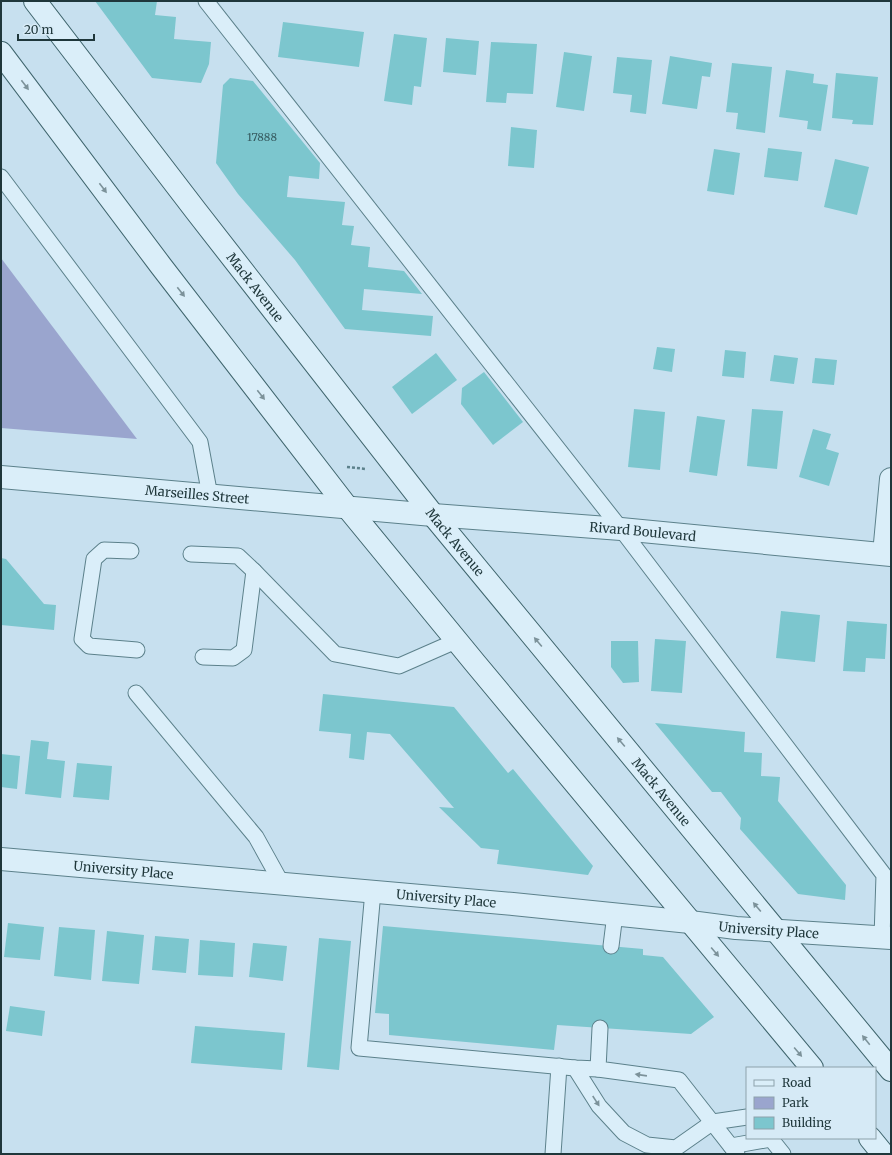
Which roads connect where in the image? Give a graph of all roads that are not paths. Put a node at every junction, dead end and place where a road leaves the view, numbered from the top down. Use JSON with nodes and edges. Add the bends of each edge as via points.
{"nodes":[{"id":1,"x":35,"y":1,"type":"edge"},
{"id":2,"x":206,"y":1,"type":"edge"},
{"id":3,"x":1,"y":54,"type":"edge"},
{"id":4,"x":1,"y":177,"type":"edge"},
{"id":5,"x":1,"y":477,"type":"edge"},
{"id":6,"x":891,"y":479,"type":"edge"},
{"id":7,"x":210,"y":496,"type":"junction"},
{"id":8,"x":347,"y":507,"type":"junction"},
{"id":9,"x":394,"y":511,"type":"joint"},
{"id":10,"x":433,"y":515,"type":"junction"},
{"id":11,"x":621,"y":529,"type":"junction"},
{"id":12,"x":131,"y":551,"type":"dead end"},
{"id":13,"x":191,"y":554,"type":"dead end"},
{"id":14,"x":888,"y":554,"type":"edge"},
{"id":15,"x":254,"y":571,"type":"junction"},
{"id":16,"x":456,"y":641,"type":"junction"},
{"id":17,"x":137,"y":650,"type":"dead end"},
{"id":18,"x":203,"y":657,"type":"dead end"},
{"id":19,"x":136,"y":693,"type":"dead end"},
{"id":20,"x":1,"y":859,"type":"edge"},
{"id":21,"x":282,"y":884,"type":"junction"},
{"id":22,"x":373,"y":891,"type":"junction"},
{"id":23,"x":615,"y":914,"type":"junction"},
{"id":24,"x":690,"y":922,"type":"junction"},
{"id":25,"x":777,"y":931,"type":"junction"},
{"id":26,"x":887,"y":938,"type":"edge"},
{"id":27,"x":611,"y":946,"type":"dead end"},
{"id":28,"x":600,"y":1028,"type":"dead end"},
{"id":29,"x":559,"y":1066,"type":"junction"},
{"id":30,"x":811,"y":1067,"type":"edge"},
{"id":31,"x":575,"y":1068,"type":"junction"},
{"id":32,"x":598,"y":1069,"type":"junction"},
{"id":33,"x":891,"y":1070,"type":"edge"},
{"id":34,"x":746,"y":1117,"type":"edge"},
{"id":35,"x":713,"y":1122,"type":"junction"},
{"id":36,"x":871,"y":1139,"type":"edge"},
{"id":37,"x":734,"y":1150,"type":"edge"},
{"id":38,"x":553,"y":1154,"type":"edge"},
{"id":39,"x":783,"y":1154,"type":"edge"},
{"id":40,"x":883,"y":1154,"type":"edge"}],
"edges":[{"from":1,"to":10,"type":"main road","name":"Mack Avenue"},
{"from":2,"to":11,"type":"lane"},
{"from":3,"to":8,"type":"main road","one_way":true},
{"from":4,"to":7,"type":"lane","via":[[200,442]]},
{"from":5,"to":7,"type":"main road","name":"Marseilles Street"},
{"from":6,"to":14,"type":"main road"},
{"from":7,"to":8,"type":"main road","name":"Marseilles Street"},
{"from":8,"to":9,"type":"main road","name":"Marseilles Street"},
{"from":8,"to":16,"type":"main road"},
{"from":9,"to":10,"type":"main road","name":"Rivard Boulevard"},
{"from":10,"to":11,"type":"main road","name":"Rivard Boulevard"},
{"from":25,"to":10,"type":"main road","name":"Mack Avenue","one_way":true},
{"from":11,"to":14,"type":"main road","name":"Rivard Boulevard"},
{"from":11,"to":26,"type":"lane","via":[[884,875]]},
{"from":12,"to":17,"type":"lane","via":[[104,550],[94,559],[82,638],[89,646]]},
{"from":13,"to":15,"type":"lane","via":[[238,556]]},
{"from":15,"to":16,"type":"lane","via":[[335,654],[399,666]]},
{"from":15,"to":18,"type":"lane","via":[[244,650],[233,658]]},
{"from":16,"to":24,"type":"main road"},
{"from":19,"to":21,"type":"lane","via":[[256,837]]},
{"from":20,"to":21,"type":"main road","name":"University Place"},
{"from":21,"to":22,"type":"main road","name":"University Place"},
{"from":22,"to":23,"type":"main road","name":"University Place"},
{"from":22,"to":29,"type":"lane","via":[[358,1048]]},
{"from":23,"to":24,"type":"main road","name":"University Place"},
{"from":23,"to":27,"type":"lane"},
{"from":24,"to":25,"type":"main road","name":"University Place"},
{"from":24,"to":30,"type":"main road","one_way":true},
{"from":25,"to":26,"type":"main road","name":"University Place"},
{"from":33,"to":25,"type":"main road","name":"Mack Avenue","one_way":true},
{"from":28,"to":32,"type":"lane"},
{"from":29,"to":31,"type":"lane"},
{"from":29,"to":38,"type":"lane"},
{"from":31,"to":32,"type":"lane"},
{"from":31,"to":35,"type":"lane","one_way":true,"via":[[599,1106],[624,1133],[646,1145],[676,1148]]},
{"from":35,"to":32,"type":"lane","one_way":true,"via":[[680,1080]]},
{"from":34,"to":35,"type":"lane"},
{"from":35,"to":37,"type":"lane"},
{"from":36,"to":40,"type":"main road"},
{"from":37,"to":39,"type":"lane","via":[[771,1139]]}]}
